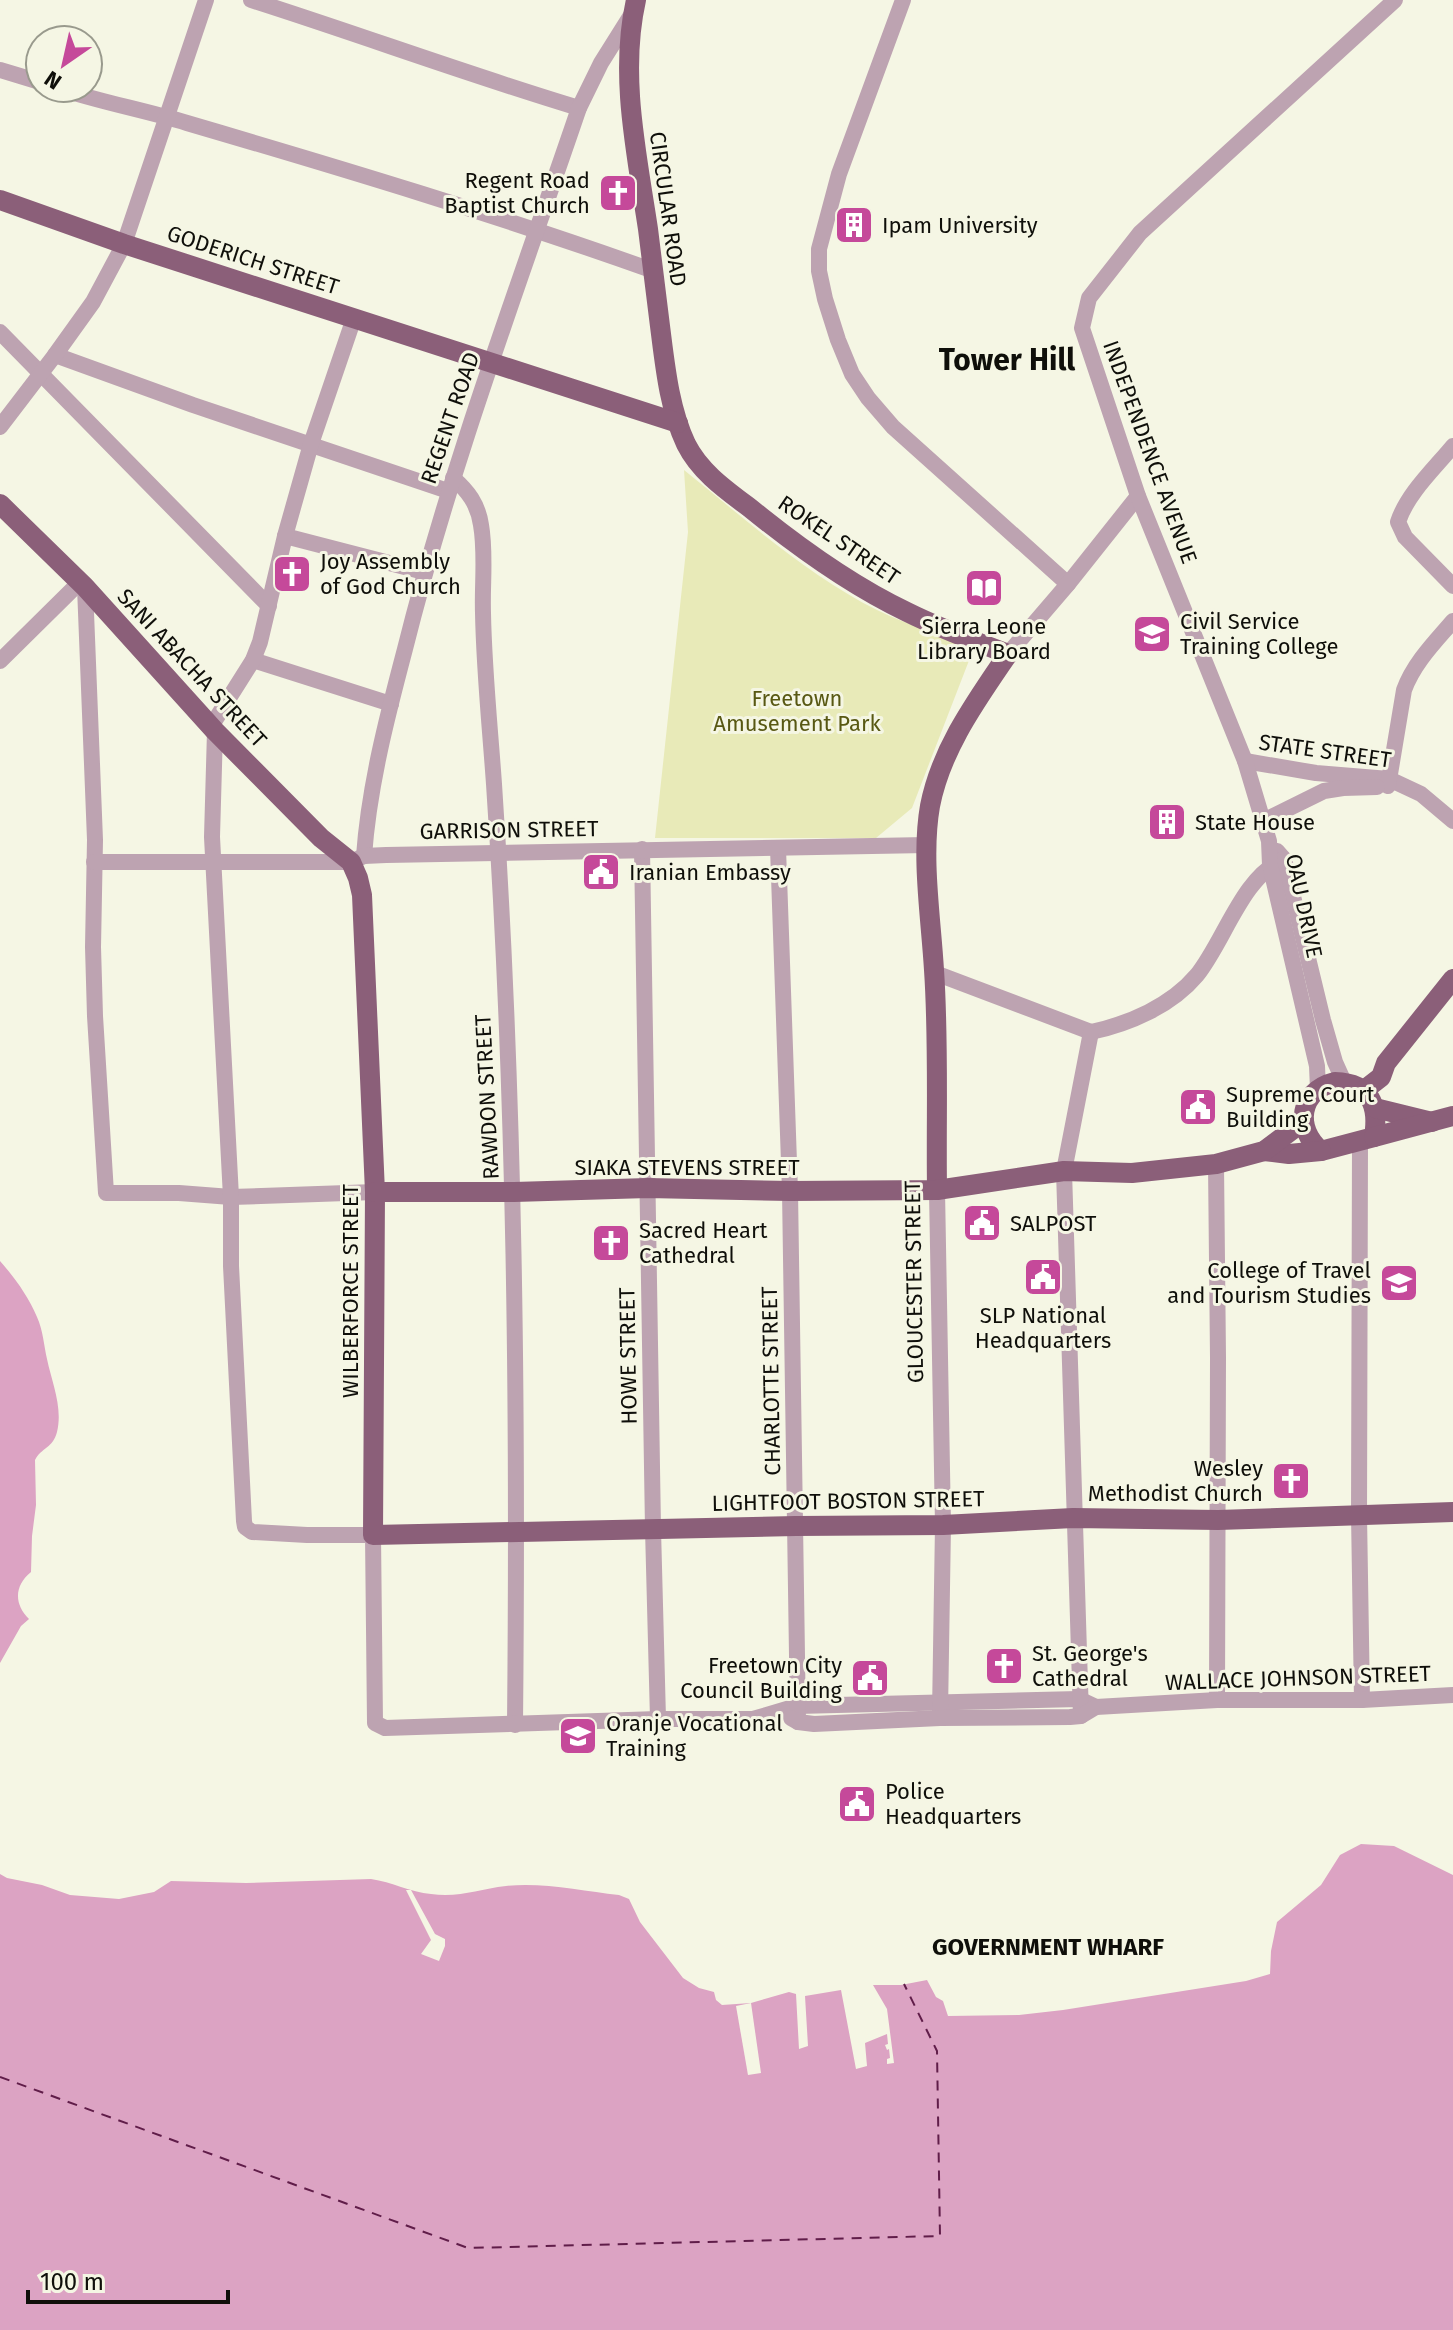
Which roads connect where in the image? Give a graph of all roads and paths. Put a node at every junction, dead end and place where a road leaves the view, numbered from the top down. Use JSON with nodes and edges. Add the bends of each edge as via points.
{"nodes":[{"id":1,"x":206,"y":0,"type":"edge"},
{"id":2,"x":251,"y":0,"type":"edge"},
{"id":3,"x":903,"y":0,"type":"edge"},
{"id":4,"x":1395,"y":0,"type":"edge"},
{"id":5,"x":635,"y":6,"type":"edge"},
{"id":6,"x":0,"y":70,"type":"edge"},
{"id":7,"x":24,"y":77,"type":"edge"},
{"id":8,"x":104,"y":100,"type":"edge"},
{"id":9,"x":579,"y":108,"type":"junction"},
{"id":10,"x":167,"y":117,"type":"junction"},
{"id":11,"x":0,"y":200,"type":"edge"},
{"id":12,"x":538,"y":230,"type":"junction"},
{"id":13,"x":124,"y":244,"type":"junction"},
{"id":14,"x":654,"y":271,"type":"junction"},
{"id":15,"x":354,"y":318,"type":"junction"},
{"id":16,"x":0,"y":332,"type":"edge"},
{"id":17,"x":55,"y":355,"type":"junction"},
{"id":18,"x":491,"y":364,"type":"junction"},
{"id":19,"x":41,"y":373,"type":"junction"},
{"id":20,"x":678,"y":423,"type":"junction"},
{"id":21,"x":0,"y":427,"type":"edge"},
{"id":22,"x":311,"y":444,"type":"junction"},
{"id":23,"x":1453,"y":446,"type":"edge"},
{"id":24,"x":450,"y":484,"type":"junction"},
{"id":25,"x":1138,"y":496,"type":"junction"},
{"id":26,"x":0,"y":504,"type":"edge"},
{"id":27,"x":285,"y":536,"type":"junction"},
{"id":28,"x":424,"y":572,"type":"junction"},
{"id":29,"x":1068,"y":584,"type":"junction"},
{"id":30,"x":82,"y":585,"type":"junction"},
{"id":31,"x":1453,"y":586,"type":"edge"},
{"id":32,"x":269,"y":606,"type":"junction"},
{"id":33,"x":1453,"y":621,"type":"edge"},
{"id":34,"x":1008,"y":654,"type":"junction"},
{"id":35,"x":253,"y":660,"type":"junction"},
{"id":36,"x":0,"y":661,"type":"edge"},
{"id":37,"x":391,"y":704,"type":"junction"},
{"id":38,"x":214,"y":728,"type":"junction"},
{"id":39,"x":1245,"y":761,"type":"junction"},
{"id":40,"x":1392,"y":783,"type":"junction"},
{"id":41,"x":1263,"y":821,"type":"junction"},
{"id":42,"x":1453,"y":821,"type":"edge"},
{"id":43,"x":1269,"y":841,"type":"joint"},
{"id":44,"x":927,"y":845,"type":"junction"},
{"id":45,"x":778,"y":848,"type":"junction"},
{"id":46,"x":642,"y":849,"type":"junction"},
{"id":47,"x":499,"y":853,"type":"junction"},
{"id":48,"x":358,"y":859,"type":"junction"},
{"id":49,"x":94,"y":862,"type":"junction"},
{"id":50,"x":1277,"y":862,"type":"junction"},
{"id":51,"x":213,"y":863,"type":"junction"},
{"id":52,"x":935,"y":973,"type":"junction"},
{"id":53,"x":1453,"y":979,"type":"edge"},
{"id":54,"x":1091,"y":1032,"type":"junction"},
{"id":55,"x":1318,"y":1089,"type":"junction"},
{"id":56,"x":1364,"y":1096,"type":"junction"},
{"id":57,"x":1453,"y":1116,"type":"edge"},
{"id":58,"x":1304,"y":1121,"type":"junction"},
{"id":59,"x":1432,"y":1122,"type":"junction"},
{"id":60,"x":1367,"y":1140,"type":"junction"},
{"id":61,"x":1264,"y":1151,"type":"junction"},
{"id":62,"x":1321,"y":1151,"type":"junction"},
{"id":63,"x":1216,"y":1164,"type":"junction"},
{"id":64,"x":1064,"y":1171,"type":"junction"},
{"id":65,"x":648,"y":1188,"type":"junction"},
{"id":66,"x":937,"y":1190,"type":"junction"},
{"id":67,"x":790,"y":1191,"type":"junction"},
{"id":68,"x":375,"y":1192,"type":"junction"},
{"id":69,"x":514,"y":1192,"type":"junction"},
{"id":70,"x":231,"y":1197,"type":"junction"},
{"id":71,"x":1453,"y":1512,"type":"edge"},
{"id":72,"x":1359,"y":1515,"type":"junction"},
{"id":73,"x":1073,"y":1518,"type":"junction"},
{"id":74,"x":1218,"y":1520,"type":"junction"},
{"id":75,"x":943,"y":1525,"type":"junction"},
{"id":76,"x":796,"y":1526,"type":"junction"},
{"id":77,"x":653,"y":1529,"type":"junction"},
{"id":78,"x":517,"y":1531,"type":"junction"},
{"id":79,"x":373,"y":1535,"type":"junction"},
{"id":80,"x":1453,"y":1695,"type":"edge"},
{"id":81,"x":1217,"y":1700,"type":"junction"},
{"id":82,"x":1362,"y":1700,"type":"junction"},
{"id":83,"x":1085,"y":1707,"type":"junction"},
{"id":84,"x":939,"y":1710,"type":"junction"},
{"id":85,"x":792,"y":1714,"type":"junction"},
{"id":86,"x":658,"y":1719,"type":"junction"},
{"id":87,"x":375,"y":1723,"type":"joint"},
{"id":88,"x":515,"y":1725,"type":"junction"}],
"edges":[{"from":1,"to":10,"type":"street"},
{"from":2,"to":9,"type":"street"},
{"from":3,"to":29,"type":"street","via":[[832,197],[819,249],[825,299],[852,374],[868,398],[893,427]]},
{"from":4,"to":25,"type":"street","name":"INDEPENDENCE AVENUE","via":[[1140,233],[1089,298],[1082,328]]},
{"from":5,"to":9,"type":"street","name":"REGENT ROAD"},
{"from":5,"to":14,"type":"main road","name":"CIRCULAR ROAD","via":[[632,123]]},
{"from":6,"to":7,"type":"street"},
{"from":8,"to":10,"type":"street"},
{"from":9,"to":12,"type":"street","name":"REGENT ROAD"},
{"from":10,"to":12,"type":"street"},
{"from":10,"to":13,"type":"street"},
{"from":11,"to":13,"type":"main road","name":"GODERICH STREET"},
{"from":12,"to":14,"type":"street"},
{"from":12,"to":18,"type":"street","name":"REGENT ROAD"},
{"from":13,"to":15,"type":"main road","name":"GODERICH STREET"},
{"from":13,"to":17,"type":"street","via":[[93,302]]},
{"from":14,"to":20,"type":"main road","name":"CIRCULAR ROAD"},
{"from":15,"to":18,"type":"main road","name":"GODERICH STREET"},
{"from":15,"to":22,"type":"street"},
{"from":16,"to":19,"type":"street"},
{"from":17,"to":19,"type":"street"},
{"from":17,"to":22,"type":"street"},
{"from":18,"to":20,"type":"main road","name":"GODERICH STREET"},
{"from":18,"to":24,"type":"street","name":"REGENT ROAD"},
{"from":19,"to":21,"type":"street"},
{"from":19,"to":32,"type":"street"},
{"from":20,"to":34,"type":"main road","name":"ROKEL STREET","via":[[702,468],[809,553],[907,613]]},
{"from":22,"to":24,"type":"street"},
{"from":22,"to":27,"type":"street"},
{"from":23,"to":31,"type":"street","via":[[1398,522],[1405,537]]},
{"from":24,"to":28,"type":"street","name":"REGENT ROAD"},
{"from":24,"to":47,"type":"street","name":"RAWDON STREET","via":[[467,490],[482,526]]},
{"from":25,"to":29,"type":"street"},
{"from":25,"to":39,"type":"street","name":"INDEPENDENCE AVENUE"},
{"from":26,"to":30,"type":"main road","name":"SANI ABACHA STREET"},
{"from":27,"to":28,"type":"street"},
{"from":27,"to":32,"type":"street"},
{"from":28,"to":37,"type":"street","name":"REGENT ROAD"},
{"from":29,"to":34,"type":"street"},
{"from":30,"to":36,"type":"street"},
{"from":30,"to":38,"type":"main road","name":"SANI ABACHA STREET"},
{"from":30,"to":49,"type":"street"},
{"from":32,"to":35,"type":"street"},
{"from":33,"to":40,"type":"street","via":[[1408,678]]},
{"from":34,"to":44,"type":"main road","name":"GLOUCESTER STREET","via":[[965,718],[943,765]]},
{"from":35,"to":37,"type":"street"},
{"from":35,"to":38,"type":"street"},
{"from":37,"to":48,"type":"street","name":"REGENT ROAD"},
{"from":38,"to":48,"type":"main road","name":"SANI ABACHA STREET","via":[[321,838]]},
{"from":38,"to":51,"type":"street"},
{"from":39,"to":40,"type":"street","name":"STATE STREET"},
{"from":39,"to":41,"type":"street","name":"INDEPENDENCE AVENUE"},
{"from":40,"to":41,"type":"street","name":"STATE STREET","via":[[1324,791]]},
{"from":40,"to":42,"type":"street","name":"STATE STREET","via":[[1421,794]]},
{"from":41,"to":43,"type":"street","name":"INDEPENDENCE AVENUE"},
{"from":43,"to":50,"type":"street","name":"OAU DRIVE"},
{"from":44,"to":45,"type":"street","name":"GARRISON STREET"},
{"from":44,"to":52,"type":"main road","name":"GLOUCESTER STREET"},
{"from":45,"to":46,"type":"street","name":"GARRISON STREET"},
{"from":45,"to":67,"type":"street","name":"CHARLOTTE STREET"},
{"from":46,"to":47,"type":"street","name":"GARRISON STREET"},
{"from":46,"to":65,"type":"street","name":"HOWE STREET"},
{"from":47,"to":48,"type":"street","name":"GARRISON STREET"},
{"from":47,"to":69,"type":"street","name":"RAWDON STREET"},
{"from":48,"to":51,"type":"street","name":"GARRISON STREET"},
{"from":48,"to":68,"type":"main road","name":"WILBERFORCE STREET"},
{"from":49,"to":51,"type":"street","name":"GARRISON STREET"},
{"from":49,"to":70,"type":"street","name":"SIAKA STEVENS STREET","via":[[95,1016],[106,1193]]},
{"from":50,"to":54,"type":"street","via":[[1249,892],[1196,976],[1179,992],[1134,1019]]},
{"from":50,"to":55,"type":"street","name":"OAU DRIVE"},
{"from":50,"to":56,"type":"street","name":"OAU DRIVE","via":[[1335,1062]]},
{"from":51,"to":70,"type":"street"},
{"from":52,"to":54,"type":"street"},
{"from":52,"to":66,"type":"main road","name":"GLOUCESTER STREET"},
{"from":53,"to":56,"type":"main road","via":[[1386,1063],[1388,1085]]},
{"from":54,"to":64,"type":"street"},
{"from":55,"to":56,"type":"main road","via":[[1335,1082]]},
{"from":55,"to":58,"type":"main road"},
{"from":56,"to":59,"type":"main road"},
{"from":56,"to":60,"type":"main road","via":[[1376,1119]]},
{"from":57,"to":59,"type":"main road"},
{"from":58,"to":61,"type":"main road","name":"SIAKA STEVENS STREET"},
{"from":58,"to":62,"type":"main road","via":[[1310,1141]]},
{"from":59,"to":60,"type":"main road"},
{"from":60,"to":62,"type":"main road"},
{"from":60,"to":72,"type":"street"},
{"from":61,"to":62,"type":"main road","name":"SIAKA STEVENS STREET"},
{"from":61,"to":63,"type":"main road","name":"SIAKA STEVENS STREET"},
{"from":63,"to":64,"type":"main road","name":"SIAKA STEVENS STREET","via":[[1132,1173]]},
{"from":63,"to":74,"type":"street"},
{"from":64,"to":66,"type":"main road","name":"SIAKA STEVENS STREET"},
{"from":64,"to":73,"type":"street"},
{"from":65,"to":67,"type":"main road","name":"SIAKA STEVENS STREET"},
{"from":65,"to":69,"type":"main road","name":"SIAKA STEVENS STREET"},
{"from":65,"to":77,"type":"street","name":"HOWE STREET"},
{"from":66,"to":67,"type":"main road","name":"SIAKA STEVENS STREET"},
{"from":66,"to":75,"type":"street","name":"GLOUCESTER STREET"},
{"from":67,"to":76,"type":"street","name":"CHARLOTTE STREET"},
{"from":68,"to":69,"type":"main road","name":"SIAKA STEVENS STREET"},
{"from":68,"to":70,"type":"street","name":"SIAKA STEVENS STREET"},
{"from":68,"to":79,"type":"main road","name":"WILBERFORCE STREET"},
{"from":69,"to":78,"type":"street","name":"RAWDON STREET"},
{"from":70,"to":79,"type":"street","name":"LIGHTFOOT BOSTON STREET","via":[[245,1527],[252,1532]]},
{"from":71,"to":72,"type":"main road","name":"LIGHTFOOT BOSTON STREET"},
{"from":72,"to":74,"type":"main road","name":"LIGHTFOOT BOSTON STREET"},
{"from":72,"to":82,"type":"street"},
{"from":73,"to":74,"type":"main road","name":"LIGHTFOOT BOSTON STREET"},
{"from":73,"to":75,"type":"main road","name":"LIGHTFOOT BOSTON STREET"},
{"from":73,"to":83,"type":"street"},
{"from":74,"to":81,"type":"street"},
{"from":75,"to":76,"type":"main road","name":"LIGHTFOOT BOSTON STREET"},
{"from":75,"to":84,"type":"street","name":"GLOUCESTER STREET"},
{"from":76,"to":77,"type":"main road","name":"LIGHTFOOT BOSTON STREET"},
{"from":76,"to":85,"type":"street","name":"CHARLOTTE STREET"},
{"from":77,"to":78,"type":"main road","name":"LIGHTFOOT BOSTON STREET"},
{"from":77,"to":86,"type":"street","name":"HOWE STREET"},
{"from":78,"to":79,"type":"main road","name":"LIGHTFOOT BOSTON STREET"},
{"from":78,"to":88,"type":"street","name":"RAWDON STREET"},
{"from":79,"to":87,"type":"street","name":"WILBERFORCE STREET"},
{"from":80,"to":82,"type":"street","name":"WALLACE JOHNSON STREET"},
{"from":81,"to":82,"type":"street","name":"WALLACE JOHNSON STREET"},
{"from":81,"to":83,"type":"street","name":"WALLACE JOHNSON STREET"},
{"from":83,"to":84,"type":"street","name":"WALLACE JOHNSON STREET"},
{"from":84,"to":85,"type":"street","name":"WALLACE JOHNSON STREET","via":[[853,1723]]},
{"from":85,"to":86,"type":"street","name":"WALLACE JOHNSON STREET"},
{"from":86,"to":88,"type":"street","name":"WALLACE JOHNSON STREET"},
{"from":87,"to":88,"type":"street","name":"WALLACE JOHNSON STREET","via":[[385,1728]]}]}
